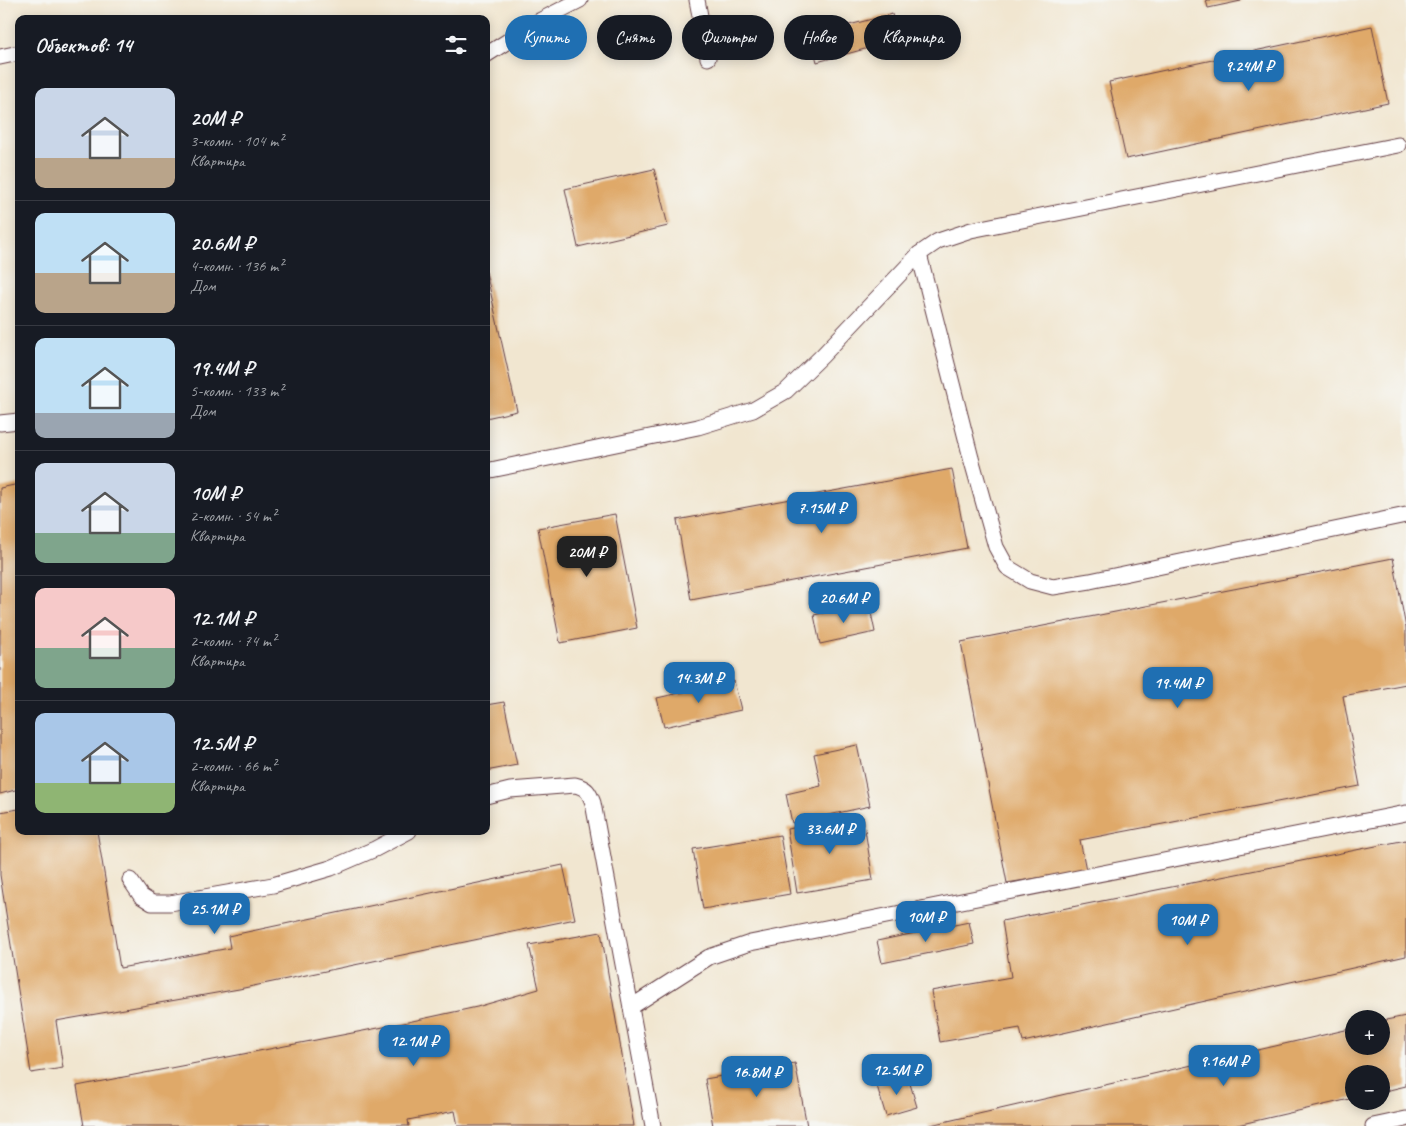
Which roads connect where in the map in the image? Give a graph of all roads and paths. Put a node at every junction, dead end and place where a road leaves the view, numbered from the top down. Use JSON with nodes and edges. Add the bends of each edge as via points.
{"nodes":[{"id":1,"x":580,"y":0,"type":"edge"},
{"id":2,"x":697,"y":0,"type":"edge"},
{"id":3,"x":700,"y":15,"type":"edge"},
{"id":4,"x":490,"y":52,"type":"edge"},
{"id":5,"x":15,"y":54,"type":"edge"},
{"id":6,"x":0,"y":57,"type":"edge"},
{"id":7,"x":1398,"y":145,"type":"dead end"},
{"id":8,"x":919,"y":254,"type":"junction"},
{"id":9,"x":15,"y":421,"type":"edge"},
{"id":10,"x":0,"y":423,"type":"edge"},
{"id":11,"x":490,"y":470,"type":"edge"},
{"id":12,"x":1406,"y":515,"type":"edge"},
{"id":13,"x":490,"y":795,"type":"edge"},
{"id":14,"x":1406,"y":813,"type":"edge"},
{"id":15,"x":401,"y":835,"type":"edge"},
{"id":16,"x":130,"y":880,"type":"dead end"},
{"id":17,"x":631,"y":1007,"type":"junction"},
{"id":18,"x":1406,"y":1119,"type":"edge"},
{"id":19,"x":653,"y":1126,"type":"edge"},
{"id":20,"x":1373,"y":1126,"type":"edge"}],
"edges":[{"from":1,"to":4,"type":"lane"},
{"from":2,"to":3,"type":"lane"},
{"from":5,"to":6,"type":"lane"},
{"from":7,"to":8,"type":"lane","via":[[971,230],[938,241]]},
{"from":8,"to":11,"type":"lane","via":[[786,391],[753,410],[698,427]]},
{"from":8,"to":12,"type":"lane","via":[[996,547],[1006,567],[1030,581],[1053,587],[1090,581]]},
{"from":9,"to":10,"type":"lane"},
{"from":13,"to":17,"type":"lane","via":[[510,790],[575,785],[589,792]]},
{"from":14,"to":17,"type":"lane","via":[[750,943],[709,957]]},
{"from":15,"to":16,"type":"lane","via":[[331,868],[273,885],[179,902],[152,902],[141,896]]},
{"from":17,"to":19,"type":"lane"},
{"from":18,"to":20,"type":"lane"}]}
